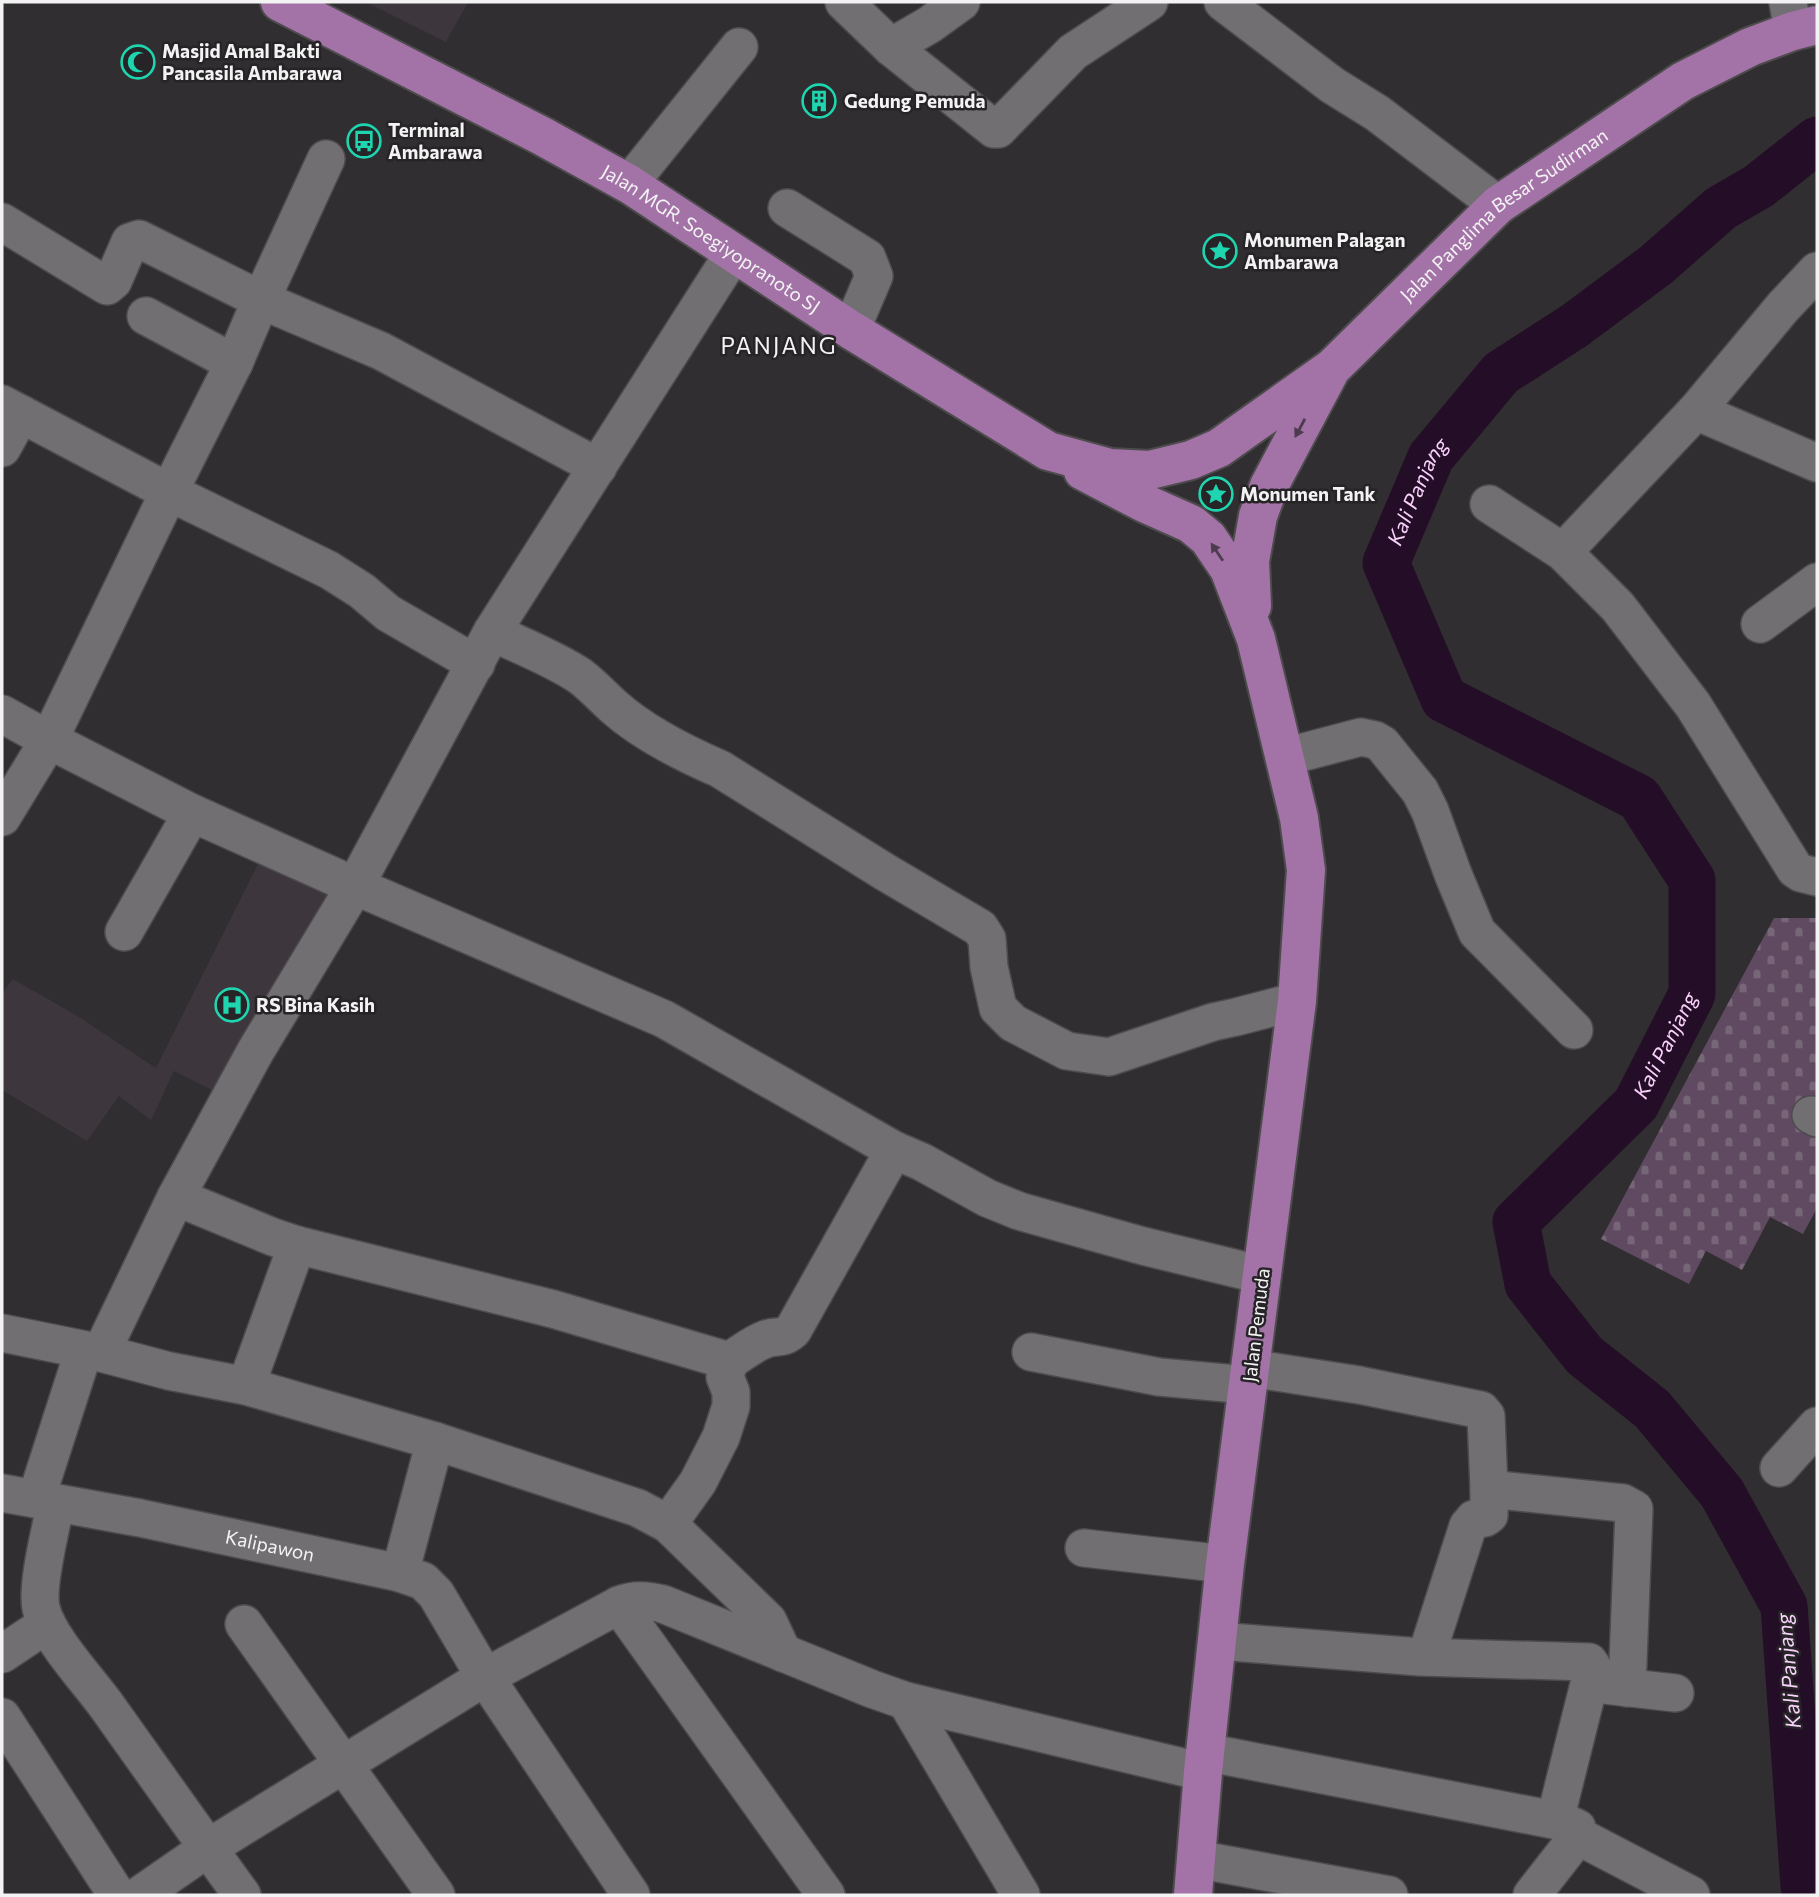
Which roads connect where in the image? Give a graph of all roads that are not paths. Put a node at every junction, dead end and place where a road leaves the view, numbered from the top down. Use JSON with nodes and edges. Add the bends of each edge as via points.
{"nodes":[{"id":1,"x":280,"y":2,"type":"edge"},
{"id":2,"x":844,"y":2,"type":"edge"},
{"id":3,"x":961,"y":2,"type":"edge"},
{"id":4,"x":1149,"y":2,"type":"edge"},
{"id":5,"x":1223,"y":2,"type":"edge"},
{"id":6,"x":1800,"y":19,"type":"edge"},
{"id":7,"x":739,"y":47,"type":"dead end"},
{"id":8,"x":891,"y":47,"type":"junction"},
{"id":9,"x":326,"y":159,"type":"dead end"},
{"id":10,"x":629,"y":184,"type":"junction"},
{"id":11,"x":1498,"y":205,"type":"junction"},
{"id":12,"x":787,"y":208,"type":"dead end"},
{"id":13,"x":2,"y":222,"type":"edge"},
{"id":14,"x":733,"y":254,"type":"junction"},
{"id":15,"x":1817,"y":271,"type":"edge"},
{"id":16,"x":261,"y":300,"type":"junction"},
{"id":17,"x":146,"y":316,"type":"dead end"},
{"id":18,"x":851,"y":330,"type":"junction"},
{"id":19,"x":234,"y":363,"type":"junction"},
{"id":20,"x":1332,"y":368,"type":"junction"},
{"id":21,"x":12,"y":409,"type":"edge"},
{"id":22,"x":1696,"y":411,"type":"junction"},
{"id":23,"x":1219,"y":447,"type":"joint"},
{"id":24,"x":2,"y":448,"type":"edge"},
{"id":25,"x":1048,"y":451,"type":"junction"},
{"id":26,"x":1817,"y":463,"type":"edge"},
{"id":27,"x":598,"y":467,"type":"junction"},
{"id":28,"x":169,"y":492,"type":"junction"},
{"id":29,"x":1489,"y":503,"type":"dead end"},
{"id":30,"x":1563,"y":552,"type":"junction"},
{"id":31,"x":1811,"y":597,"type":"edge"},
{"id":32,"x":1760,"y":625,"type":"dead end"},
{"id":33,"x":1254,"y":632,"type":"junction"},
{"id":34,"x":484,"y":648,"type":"junction"},
{"id":35,"x":2,"y":714,"type":"edge"},
{"id":36,"x":49,"y":740,"type":"junction"},
{"id":37,"x":1285,"y":757,"type":"junction"},
{"id":38,"x":192,"y":813,"type":"junction"},
{"id":39,"x":2,"y":817,"type":"edge"},
{"id":40,"x":1817,"y":877,"type":"edge"},
{"id":41,"x":355,"y":886,"type":"junction"},
{"id":42,"x":124,"y":932,"type":"dead end"},
{"id":43,"x":1297,"y":1001,"type":"junction"},
{"id":44,"x":1574,"y":1030,"type":"dead end"},
{"id":45,"x":894,"y":1150,"type":"junction"},
{"id":46,"x":176,"y":1197,"type":"junction"},
{"id":47,"x":297,"y":1245,"type":"junction"},
{"id":48,"x":1262,"y":1275,"type":"junction"},
{"id":49,"x":2,"y":1333,"type":"edge"},
{"id":50,"x":92,"y":1352,"type":"junction"},
{"id":51,"x":1031,"y":1352,"type":"dead end"},
{"id":52,"x":729,"y":1361,"type":"junction"},
{"id":53,"x":1249,"y":1377,"type":"junction"},
{"id":54,"x":247,"y":1386,"type":"junction"},
{"id":55,"x":1817,"y":1426,"type":"edge"},
{"id":56,"x":435,"y":1441,"type":"junction"},
{"id":57,"x":1779,"y":1468,"type":"dead end"},
{"id":58,"x":1489,"y":1489,"type":"junction"},
{"id":59,"x":31,"y":1498,"type":"edge"},
{"id":60,"x":668,"y":1524,"type":"junction"},
{"id":61,"x":1084,"y":1548,"type":"dead end"},
{"id":62,"x":1225,"y":1564,"type":"junction"},
{"id":63,"x":400,"y":1573,"type":"junction"},
{"id":64,"x":619,"y":1605,"type":"junction"},
{"id":65,"x":47,"y":1624,"type":"junction"},
{"id":66,"x":244,"y":1625,"type":"dead end"},
{"id":67,"x":1218,"y":1641,"type":"junction"},
{"id":68,"x":783,"y":1653,"type":"junction"},
{"id":69,"x":2,"y":1654,"type":"edge"},
{"id":70,"x":1426,"y":1657,"type":"junction"},
{"id":71,"x":485,"y":1677,"type":"junction"},
{"id":72,"x":1589,"y":1683,"type":"junction"},
{"id":73,"x":1627,"y":1688,"type":"junction"},
{"id":74,"x":1675,"y":1693,"type":"dead end"},
{"id":75,"x":906,"y":1701,"type":"junction"},
{"id":76,"x":2,"y":1717,"type":"edge"},
{"id":77,"x":1204,"y":1762,"type":"junction"},
{"id":78,"x":344,"y":1764,"type":"junction"},
{"id":79,"x":1567,"y":1828,"type":"junction"},
{"id":80,"x":208,"y":1848,"type":"junction"},
{"id":81,"x":1194,"y":1877,"type":"edge"},
{"id":82,"x":117,"y":1895,"type":"edge"},
{"id":83,"x":141,"y":1895,"type":"edge"},
{"id":84,"x":242,"y":1895,"type":"edge"},
{"id":85,"x":436,"y":1895,"type":"edge"},
{"id":86,"x":631,"y":1895,"type":"edge"},
{"id":87,"x":827,"y":1895,"type":"edge"},
{"id":88,"x":1021,"y":1895,"type":"edge"},
{"id":89,"x":1389,"y":1895,"type":"edge"},
{"id":90,"x":1532,"y":1895,"type":"edge"},
{"id":91,"x":1691,"y":1895,"type":"edge"}],
"edges":[{"from":1,"to":10,"type":"main road","name":"Jalan MGR. Soegiyopranoto SJ"},
{"from":2,"to":8,"type":"street"},
{"from":3,"to":8,"type":"street"},
{"from":4,"to":8,"type":"street","via":[[1073,52],[998,129]]},
{"from":5,"to":11,"type":"street"},
{"from":6,"to":11,"type":"main road","name":"Jalan Panglima Besar Sudirman","via":[[1683,81]]},
{"from":7,"to":10,"type":"street"},
{"from":9,"to":16,"type":"street"},
{"from":10,"to":14,"type":"main road","name":"Jalan MGR. Soegiyopranoto SJ"},
{"from":11,"to":20,"type":"main road","name":"Jalan Panglima Besar Sudirman"},
{"from":12,"to":18,"type":"street","via":[[867,258],[874,276]]},
{"from":13,"to":16,"type":"street","via":[[107,286],[130,242],[139,239]]},
{"from":14,"to":18,"type":"main road","name":"Jalan MGR. Soegiyopranoto SJ"},
{"from":14,"to":27,"type":"street"},
{"from":15,"to":22,"type":"street"},
{"from":16,"to":19,"type":"street"},
{"from":16,"to":27,"type":"street","via":[[381,352]]},
{"from":17,"to":19,"type":"street"},
{"from":18,"to":25,"type":"main road","name":"Jalan MGR. Soegiyopranoto SJ"},
{"from":19,"to":28,"type":"street"},
{"from":20,"to":23,"type":"main road","name":"Jalan Panglima Besar Sudirman"},
{"from":20,"to":33,"type":"main road","one_way":true,"via":[[1269,486],[1258,516],[1250,561]]},
{"from":21,"to":24,"type":"street"},
{"from":21,"to":28,"type":"street"},
{"from":22,"to":26,"type":"street"},
{"from":22,"to":30,"type":"street"},
{"from":23,"to":25,"type":"main road","name":"Jalan MGR. Soegiyopranoto SJ","via":[[1150,470],[1110,468]]},
{"from":33,"to":25,"type":"main road","one_way":true,"via":[[1229,569],[1208,538],[1191,524]]},
{"from":27,"to":34,"type":"street"},
{"from":28,"to":34,"type":"street","via":[[329,570],[388,613]]},
{"from":28,"to":36,"type":"street"},
{"from":29,"to":30,"type":"street"},
{"from":30,"to":40,"type":"street","via":[[1618,607],[1693,705],[1795,869]]},
{"from":31,"to":32,"type":"street"},
{"from":33,"to":37,"type":"main road","name":"Jalan Pemuda"},
{"from":34,"to":41,"type":"street"},
{"from":34,"to":43,"type":"street","via":[[544,656],[579,676],[646,731],[720,769],[980,928],[987,939],[998,1008],[1013,1023],[1067,1051],[1109,1057],[1213,1022]]},
{"from":35,"to":36,"type":"street"},
{"from":36,"to":38,"type":"street"},
{"from":36,"to":39,"type":"street"},
{"from":37,"to":43,"type":"main road","name":"Jalan Pemuda","via":[[1306,870]]},
{"from":37,"to":44,"type":"street","via":[[1361,737],[1382,744],[1420,791],[1477,932]]},
{"from":38,"to":41,"type":"street"},
{"from":38,"to":42,"type":"street"},
{"from":41,"to":45,"type":"street","via":[[664,1020]]},
{"from":41,"to":46,"type":"street","via":[[255,1052]]},
{"from":43,"to":48,"type":"main road","name":"Jalan Pemuda"},
{"from":45,"to":48,"type":"street","via":[[1019,1210]]},
{"from":45,"to":52,"type":"street","via":[[793,1330],[757,1343]]},
{"from":46,"to":47,"type":"street"},
{"from":46,"to":50,"type":"street"},
{"from":47,"to":52,"type":"street","via":[[553,1309]]},
{"from":47,"to":54,"type":"street"},
{"from":48,"to":53,"type":"main road","name":"Jalan Pemuda"},
{"from":49,"to":50,"type":"street"},
{"from":50,"to":54,"type":"street"},
{"from":50,"to":59,"type":"street"},
{"from":51,"to":53,"type":"street","via":[[1159,1377]]},
{"from":52,"to":60,"type":"street","via":[[725,1377],[731,1406],[721,1437],[698,1482]]},
{"from":53,"to":58,"type":"street","via":[[1359,1385],[1481,1410],[1486,1416]]},
{"from":53,"to":62,"type":"main road","name":"Jalan Pemuda"},
{"from":54,"to":56,"type":"street"},
{"from":55,"to":57,"type":"street"},
{"from":56,"to":60,"type":"street","via":[[638,1508]]},
{"from":56,"to":63,"type":"street"},
{"from":58,"to":70,"type":"street","via":[[1489,1515],[1474,1519],[1468,1527]]},
{"from":58,"to":73,"type":"street","via":[[1623,1503],[1634,1509]]},
{"from":59,"to":63,"type":"street","name":"Kalipawon"},
{"from":59,"to":65,"type":"street","via":[[40,1606]]},
{"from":60,"to":68,"type":"street","via":[[768,1621]]},
{"from":61,"to":62,"type":"street"},
{"from":62,"to":67,"type":"main road","name":"Jalan Pemuda"},
{"from":63,"to":71,"type":"street","name":"Kalipawon","via":[[423,1581],[436,1594]]},
{"from":64,"to":68,"type":"street","via":[[646,1600],[663,1604]]},
{"from":64,"to":71,"type":"street"},
{"from":64,"to":87,"type":"street"},
{"from":65,"to":69,"type":"street"},
{"from":65,"to":80,"type":"street"},
{"from":66,"to":78,"type":"street"},
{"from":67,"to":70,"type":"street"},
{"from":67,"to":77,"type":"main road","name":"Jalan Pemuda"},
{"from":68,"to":75,"type":"street"},
{"from":70,"to":72,"type":"street","via":[[1589,1662],[1593,1668]]},
{"from":71,"to":78,"type":"street"},
{"from":71,"to":86,"type":"street","name":"Kalipawon"},
{"from":72,"to":73,"type":"street"},
{"from":72,"to":79,"type":"street"},
{"from":73,"to":74,"type":"street"},
{"from":75,"to":77,"type":"street"},
{"from":75,"to":88,"type":"street"},
{"from":76,"to":82,"type":"street"},
{"from":77,"to":79,"type":"street"},
{"from":77,"to":81,"type":"main road","name":"Jalan Pemuda"},
{"from":78,"to":80,"type":"street"},
{"from":78,"to":85,"type":"street"},
{"from":79,"to":90,"type":"street"},
{"from":79,"to":91,"type":"street"},
{"from":80,"to":83,"type":"street"},
{"from":80,"to":84,"type":"street"},
{"from":81,"to":89,"type":"street"}]}
